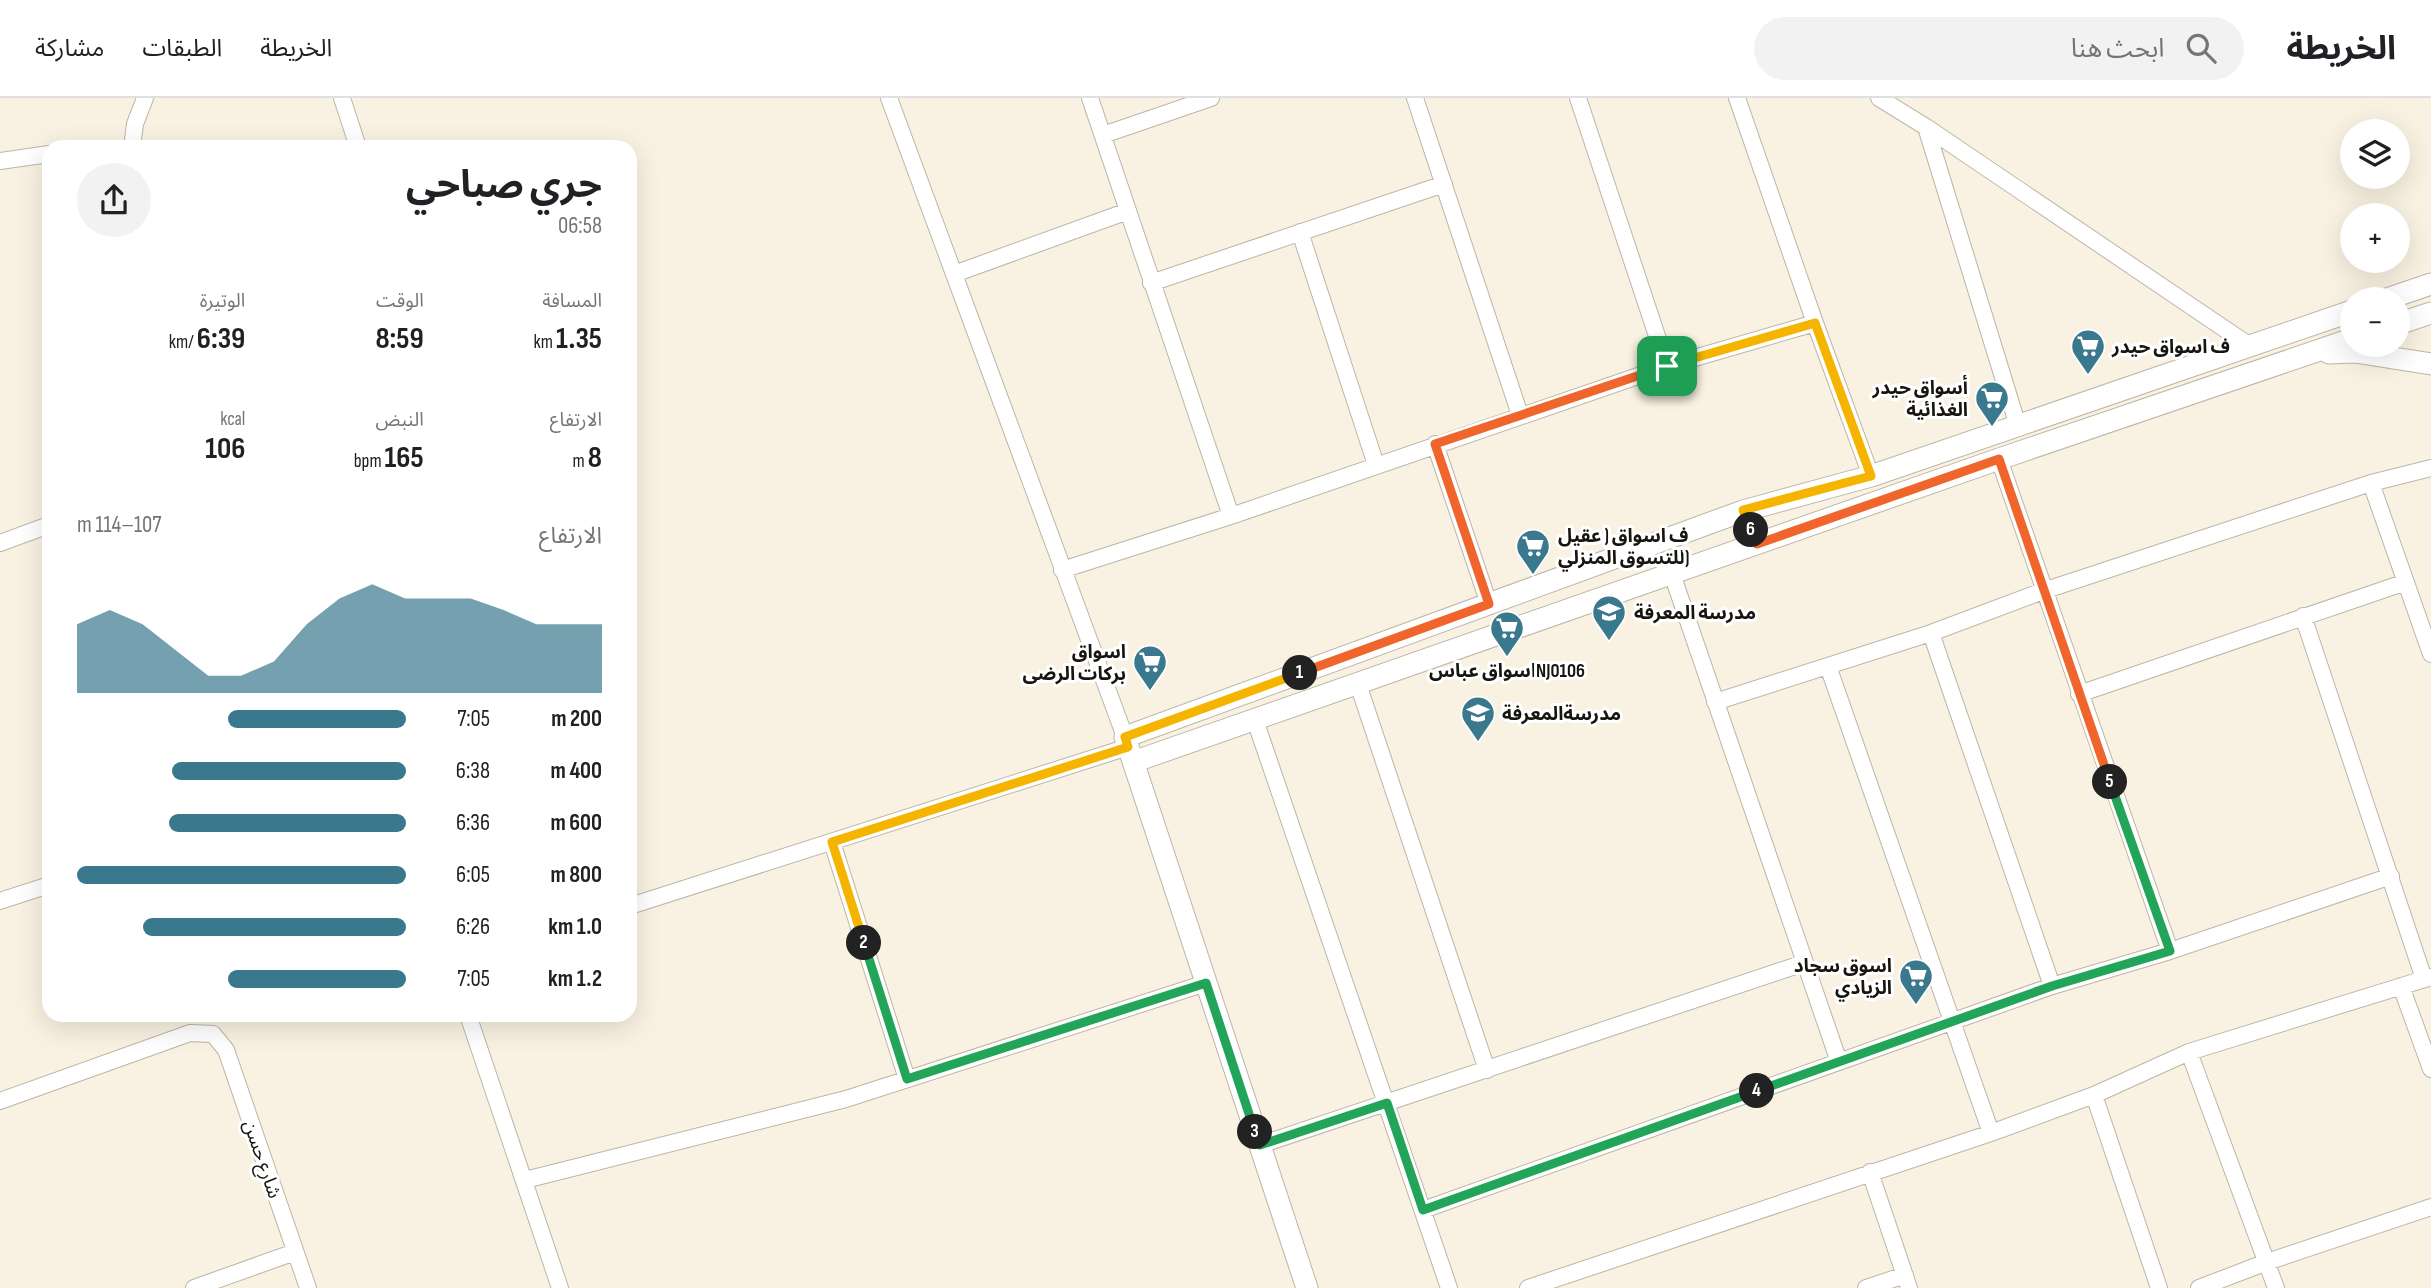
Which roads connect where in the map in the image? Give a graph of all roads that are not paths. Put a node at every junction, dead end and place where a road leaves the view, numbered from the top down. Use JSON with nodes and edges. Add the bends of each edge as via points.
{"nodes":[{"id":1,"x":145,"y":98,"type":"edge"},
{"id":2,"x":342,"y":98,"type":"edge"},
{"id":3,"x":889,"y":98,"type":"edge"},
{"id":4,"x":1090,"y":98,"type":"edge"},
{"id":5,"x":1211,"y":98,"type":"edge"},
{"id":6,"x":1415,"y":98,"type":"edge"},
{"id":7,"x":1578,"y":98,"type":"edge"},
{"id":8,"x":1737,"y":98,"type":"edge"},
{"id":9,"x":1879,"y":98,"type":"edge"},
{"id":10,"x":1926,"y":127,"type":"junction"},
{"id":11,"x":1102,"y":135,"type":"junction"},
{"id":12,"x":133,"y":140,"type":"edge"},
{"id":13,"x":356,"y":140,"type":"edge"},
{"id":14,"x":42,"y":155,"type":"edge"},
{"id":15,"x":0,"y":161,"type":"edge"},
{"id":16,"x":1444,"y":184,"type":"junction"},
{"id":17,"x":1128,"y":211,"type":"junction"},
{"id":18,"x":1300,"y":232,"type":"junction"},
{"id":19,"x":954,"y":274,"type":"junction"},
{"id":20,"x":1151,"y":283,"type":"junction"},
{"id":21,"x":2431,"y":284,"type":"edge"},
{"id":22,"x":2410,"y":291,"type":"edge"},
{"id":23,"x":2431,"y":313,"type":"edge"},
{"id":24,"x":2340,"y":315,"type":"edge"},
{"id":25,"x":2410,"y":320,"type":"edge"},
{"id":26,"x":1815,"y":323,"type":"junction"},
{"id":27,"x":2340,"y":343,"type":"edge"},
{"id":28,"x":2250,"y":346,"type":"junction"},
{"id":29,"x":2310,"y":353,"type":"junction"},
{"id":30,"x":2431,"y":364,"type":"edge"},
{"id":31,"x":1667,"y":366,"type":"junction"},
{"id":32,"x":1520,"y":415,"type":"junction"},
{"id":33,"x":2018,"y":426,"type":"junction"},
{"id":34,"x":1435,"y":444,"type":"junction"},
{"id":35,"x":1999,"y":459,"type":"junction"},
{"id":36,"x":1376,"y":465,"type":"junction"},
{"id":37,"x":2431,"y":468,"type":"edge"},
{"id":38,"x":1871,"y":476,"type":"junction"},
{"id":39,"x":2371,"y":483,"type":"junction"},
{"id":40,"x":1743,"y":510,"type":"junction"},
{"id":41,"x":1231,"y":516,"type":"junction"},
{"id":42,"x":42,"y":527,"type":"edge"},
{"id":43,"x":0,"y":542,"type":"edge"},
{"id":44,"x":1757,"y":544,"type":"junction"},
{"id":45,"x":1062,"y":570,"type":"junction"},
{"id":46,"x":1672,"y":574,"type":"junction"},
{"id":47,"x":2406,"y":582,"type":"junction"},
{"id":48,"x":2043,"y":591,"type":"junction"},
{"id":49,"x":1489,"y":604,"type":"junction"},
{"id":50,"x":2303,"y":616,"type":"junction"},
{"id":51,"x":1931,"y":633,"type":"junction"},
{"id":52,"x":2431,"y":654,"type":"edge"},
{"id":53,"x":1828,"y":666,"type":"junction"},
{"id":54,"x":1358,"y":684,"type":"junction"},
{"id":55,"x":2079,"y":694,"type":"junction"},
{"id":56,"x":1715,"y":702,"type":"junction"},
{"id":57,"x":1255,"y":720,"type":"junction"},
{"id":58,"x":1129,"y":749,"type":"junction"},
{"id":59,"x":832,"y":842,"type":"junction"},
{"id":60,"x":2391,"y":876,"type":"junction"},
{"id":61,"x":42,"y":887,"type":"edge"},
{"id":62,"x":0,"y":901,"type":"edge"},
{"id":63,"x":637,"y":904,"type":"edge"},
{"id":64,"x":2170,"y":951,"type":"junction"},
{"id":65,"x":1804,"y":963,"type":"junction"},
{"id":66,"x":2427,"y":978,"type":"edge"},
{"id":67,"x":1206,"y":983,"type":"junction"},
{"id":68,"x":2052,"y":986,"type":"junction"},
{"id":69,"x":2401,"y":986,"type":"junction"},
{"id":70,"x":470,"y":1022,"type":"edge"},
{"id":71,"x":1953,"y":1022,"type":"junction"},
{"id":72,"x":2189,"y":1052,"type":"junction"},
{"id":73,"x":1839,"y":1062,"type":"junction"},
{"id":74,"x":2431,"y":1069,"type":"edge"},
{"id":75,"x":1487,"y":1070,"type":"junction"},
{"id":76,"x":907,"y":1079,"type":"junction"},
{"id":77,"x":2094,"y":1095,"type":"junction"},
{"id":78,"x":0,"y":1101,"type":"edge"},
{"id":79,"x":1387,"y":1103,"type":"junction"},
{"id":80,"x":1992,"y":1133,"type":"junction"},
{"id":81,"x":1260,"y":1145,"type":"junction"},
{"id":82,"x":1870,"y":1172,"type":"junction"},
{"id":83,"x":525,"y":1181,"type":"junction"},
{"id":84,"x":2431,"y":1207,"type":"edge"},
{"id":85,"x":1423,"y":1210,"type":"junction"},
{"id":86,"x":295,"y":1252,"type":"junction"},
{"id":87,"x":2267,"y":1262,"type":"junction"},
{"id":88,"x":1907,"y":1281,"type":"edge"},
{"id":89,"x":194,"y":1288,"type":"edge"},
{"id":90,"x":308,"y":1288,"type":"edge"},
{"id":91,"x":559,"y":1288,"type":"edge"},
{"id":92,"x":1307,"y":1288,"type":"edge"},
{"id":93,"x":1449,"y":1288,"type":"edge"},
{"id":94,"x":1528,"y":1288,"type":"edge"},
{"id":95,"x":1866,"y":1288,"type":"edge"},
{"id":96,"x":2159,"y":1288,"type":"edge"},
{"id":97,"x":2199,"y":1288,"type":"edge"},
{"id":98,"x":2276,"y":1288,"type":"edge"}],
"edges":[{"from":1,"to":12,"type":"street"},
{"from":2,"to":13,"type":"street"},
{"from":3,"to":19,"type":"street"},
{"from":4,"to":11,"type":"street"},
{"from":5,"to":11,"type":"street"},
{"from":6,"to":16,"type":"street"},
{"from":7,"to":31,"type":"street"},
{"from":8,"to":26,"type":"street"},
{"from":9,"to":10,"type":"street"},
{"from":10,"to":28,"type":"street"},
{"from":10,"to":33,"type":"street"},
{"from":11,"to":17,"type":"street"},
{"from":14,"to":15,"type":"street"},
{"from":16,"to":18,"type":"street"},
{"from":16,"to":32,"type":"street"},
{"from":17,"to":19,"type":"street"},
{"from":17,"to":20,"type":"street"},
{"from":18,"to":20,"type":"street"},
{"from":18,"to":36,"type":"street"},
{"from":19,"to":45,"type":"street"},
{"from":20,"to":41,"type":"street"},
{"from":21,"to":22,"type":"street"},
{"from":23,"to":25,"type":"street"},
{"from":24,"to":28,"type":"street"},
{"from":26,"to":31,"type":"street"},
{"from":26,"to":38,"type":"street"},
{"from":27,"to":29,"type":"street"},
{"from":28,"to":33,"type":"street"},
{"from":29,"to":30,"type":"street","via":[[2355,352]]},
{"from":29,"to":35,"type":"street"},
{"from":31,"to":32,"type":"street"},
{"from":32,"to":34,"type":"street"},
{"from":33,"to":38,"type":"street"},
{"from":34,"to":36,"type":"street"},
{"from":34,"to":49,"type":"street"},
{"from":35,"to":44,"type":"street"},
{"from":35,"to":48,"type":"street"},
{"from":36,"to":41,"type":"street"},
{"from":37,"to":39,"type":"street"},
{"from":38,"to":40,"type":"street"},
{"from":39,"to":47,"type":"street"},
{"from":39,"to":48,"type":"street"},
{"from":40,"to":44,"type":"street"},
{"from":40,"to":49,"type":"street"},
{"from":41,"to":45,"type":"street"},
{"from":42,"to":43,"type":"street"},
{"from":44,"to":46,"type":"street"},
{"from":45,"to":58,"type":"street"},
{"from":46,"to":54,"type":"street"},
{"from":46,"to":56,"type":"street"},
{"from":47,"to":50,"type":"street"},
{"from":47,"to":52,"type":"street"},
{"from":48,"to":51,"type":"street"},
{"from":48,"to":55,"type":"street"},
{"from":49,"to":58,"type":"street"},
{"from":50,"to":55,"type":"street"},
{"from":50,"to":60,"type":"street"},
{"from":51,"to":53,"type":"street"},
{"from":51,"to":68,"type":"street"},
{"from":53,"to":56,"type":"street"},
{"from":53,"to":71,"type":"street"},
{"from":54,"to":57,"type":"street"},
{"from":54,"to":75,"type":"street"},
{"from":55,"to":64,"type":"street"},
{"from":56,"to":65,"type":"street"},
{"from":57,"to":58,"type":"street"},
{"from":57,"to":79,"type":"street"},
{"from":58,"to":59,"type":"street"},
{"from":58,"to":67,"type":"street"},
{"from":59,"to":63,"type":"street"},
{"from":59,"to":76,"type":"street"},
{"from":60,"to":64,"type":"street"},
{"from":60,"to":66,"type":"street"},
{"from":61,"to":62,"type":"street"},
{"from":64,"to":68,"type":"street"},
{"from":65,"to":73,"type":"street"},
{"from":65,"to":75,"type":"street"},
{"from":66,"to":69,"type":"street"},
{"from":67,"to":76,"type":"street"},
{"from":67,"to":81,"type":"street"},
{"from":68,"to":71,"type":"street"},
{"from":69,"to":72,"type":"street"},
{"from":69,"to":74,"type":"street"},
{"from":70,"to":83,"type":"street"},
{"from":71,"to":73,"type":"street"},
{"from":71,"to":80,"type":"street"},
{"from":72,"to":77,"type":"street"},
{"from":72,"to":87,"type":"street"},
{"from":73,"to":85,"type":"street"},
{"from":75,"to":79,"type":"street"},
{"from":76,"to":83,"type":"street","via":[[846,1099]]},
{"from":77,"to":80,"type":"street"},
{"from":77,"to":96,"type":"street"},
{"from":78,"to":86,"type":"street","name":"شارع حسن","via":[[190,1033],[213,1034],[226,1050]]},
{"from":79,"to":81,"type":"street"},
{"from":79,"to":85,"type":"street"},
{"from":80,"to":82,"type":"street"},
{"from":81,"to":92,"type":"street"},
{"from":82,"to":88,"type":"street"},
{"from":82,"to":94,"type":"street"},
{"from":83,"to":91,"type":"street"},
{"from":84,"to":87,"type":"street"},
{"from":85,"to":93,"type":"street"},
{"from":86,"to":89,"type":"street"},
{"from":86,"to":90,"type":"street","name":"شارع حسن"},
{"from":87,"to":97,"type":"street"},
{"from":87,"to":98,"type":"street"},
{"from":88,"to":95,"type":"street"}]}
